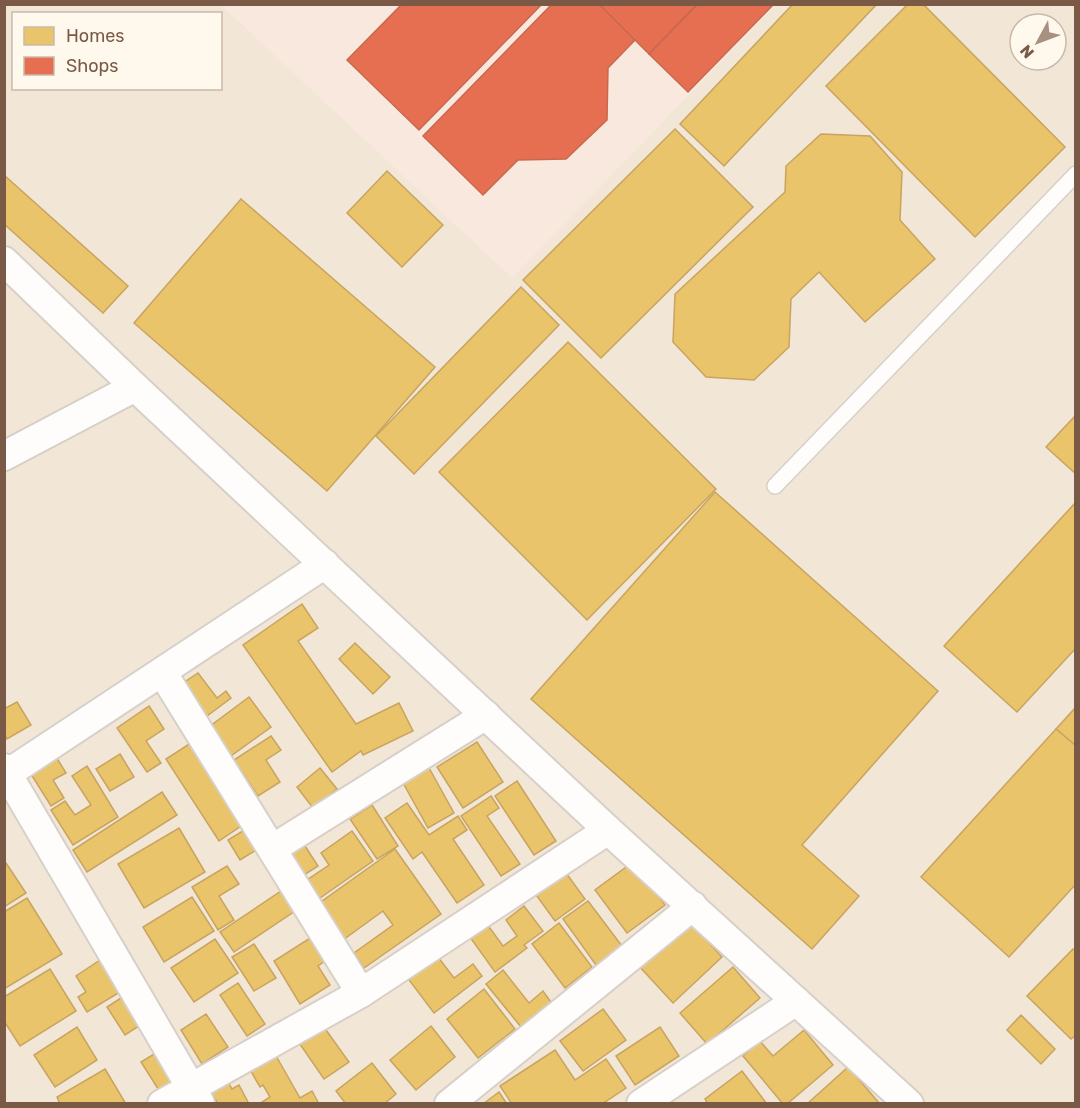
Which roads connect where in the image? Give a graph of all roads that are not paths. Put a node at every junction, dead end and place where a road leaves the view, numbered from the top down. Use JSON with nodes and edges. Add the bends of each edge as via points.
{"nodes":[{"id":1,"x":1076,"y":174,"type":"edge"},
{"id":2,"x":6,"y":263,"type":"edge"},
{"id":3,"x":135,"y":387,"type":"junction"},
{"id":4,"x":4,"y":456,"type":"edge"},
{"id":5,"x":775,"y":486,"type":"dead end"},
{"id":6,"x":325,"y":564,"type":"junction"},
{"id":7,"x":162,"y":672,"type":"junction"},
{"id":8,"x":486,"y":715,"type":"junction"},
{"id":9,"x":6,"y":773,"type":"edge"},
{"id":10,"x":608,"y":830,"type":"junction"},
{"id":11,"x":272,"y":849,"type":"junction"},
{"id":12,"x":693,"y":906,"type":"junction"},
{"id":13,"x":361,"y":993,"type":"junction"},
{"id":14,"x":796,"y":1001,"type":"junction"},
{"id":15,"x":196,"y":1095,"type":"edge"},
{"id":16,"x":162,"y":1104,"type":"edge"},
{"id":17,"x":449,"y":1104,"type":"edge"},
{"id":18,"x":641,"y":1104,"type":"edge"},
{"id":19,"x":909,"y":1104,"type":"edge"}],
"edges":[{"from":1,"to":5,"type":"lane"},
{"from":2,"to":3,"type":"street"},
{"from":3,"to":4,"type":"street"},
{"from":3,"to":6,"type":"street"},
{"from":6,"to":7,"type":"street"},
{"from":6,"to":8,"type":"street"},
{"from":7,"to":9,"type":"street"},
{"from":7,"to":11,"type":"street"},
{"from":8,"to":10,"type":"street"},
{"from":8,"to":11,"type":"street"},
{"from":9,"to":15,"type":"street"},
{"from":10,"to":12,"type":"street"},
{"from":10,"to":13,"type":"street"},
{"from":11,"to":13,"type":"street"},
{"from":12,"to":14,"type":"street"},
{"from":12,"to":17,"type":"street"},
{"from":13,"to":15,"type":"street"},
{"from":14,"to":18,"type":"street"},
{"from":14,"to":19,"type":"street"},
{"from":15,"to":16,"type":"street"}]}
